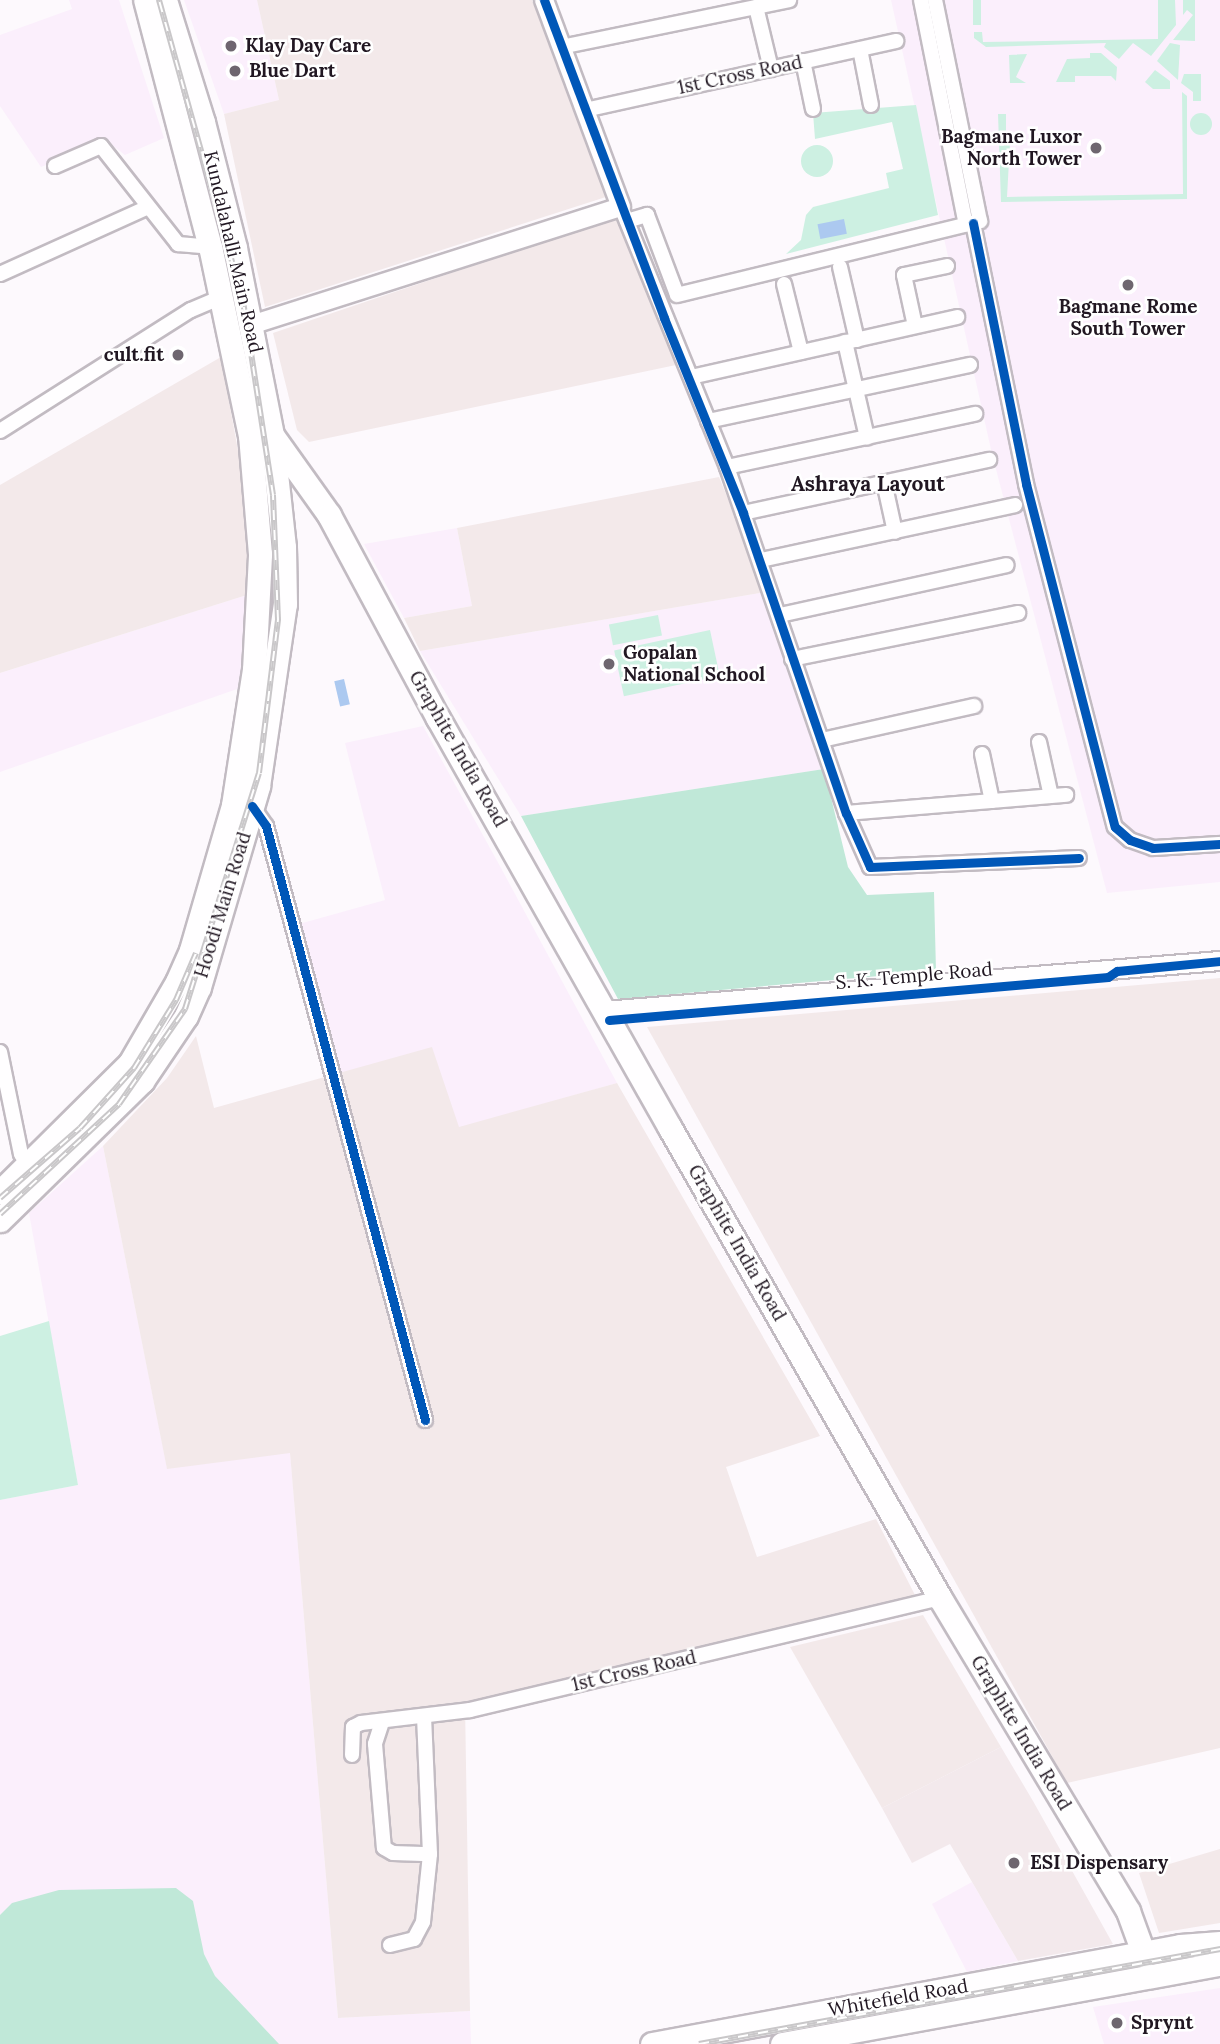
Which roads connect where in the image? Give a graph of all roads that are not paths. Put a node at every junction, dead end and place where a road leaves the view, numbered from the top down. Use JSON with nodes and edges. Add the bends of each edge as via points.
{"nodes":[{"id":1,"x":145,"y":0,"type":"edge"},
{"id":2,"x":165,"y":0,"type":"edge"},
{"id":3,"x":544,"y":0,"type":"edge"},
{"id":4,"x":789,"y":0,"type":"edge"},
{"id":5,"x":921,"y":0,"type":"edge"},
{"id":6,"x":935,"y":0,"type":"edge"},
{"id":7,"x":761,"y":4,"type":"edge"},
{"id":8,"x":896,"y":41,"type":"dead end"},
{"id":9,"x":561,"y":47,"type":"junction"},
{"id":10,"x":860,"y":49,"type":"junction"},
{"id":11,"x":803,"y":61,"type":"junction"},
{"id":12,"x":771,"y":69,"type":"junction"},
{"id":13,"x":872,"y":105,"type":"dead end"},
{"id":14,"x":813,"y":109,"type":"dead end"},
{"id":15,"x":585,"y":110,"type":"junction"},
{"id":16,"x":55,"y":166,"type":"dead end"},
{"id":17,"x":146,"y":208,"type":"junction"},
{"id":18,"x":624,"y":214,"type":"junction"},
{"id":19,"x":973,"y":223,"type":"junction"},
{"id":20,"x":211,"y":247,"type":"junction"},
{"id":21,"x":947,"y":266,"type":"dead end"},
{"id":22,"x":840,"y":267,"type":"dead end"},
{"id":23,"x":0,"y":274,"type":"edge"},
{"id":24,"x":784,"y":284,"type":"dead end"},
{"id":25,"x":222,"y":298,"type":"junction"},
{"id":26,"x":957,"y":317,"type":"dead end"},
{"id":27,"x":251,"y":325,"type":"junction"},
{"id":28,"x":915,"y":326,"type":"junction"},
{"id":29,"x":851,"y":341,"type":"junction"},
{"id":30,"x":801,"y":352,"type":"junction"},
{"id":31,"x":970,"y":365,"type":"dead end"},
{"id":32,"x":691,"y":377,"type":"junction"},
{"id":33,"x":856,"y":389,"type":"junction"},
{"id":34,"x":975,"y":414,"type":"dead end"},
{"id":35,"x":708,"y":421,"type":"junction"},
{"id":36,"x":0,"y":431,"type":"edge"},
{"id":37,"x":261,"y":435,"type":"junction"},
{"id":38,"x":867,"y":437,"type":"junction"},
{"id":39,"x":989,"y":460,"type":"dead end"},
{"id":40,"x":726,"y":467,"type":"junction"},
{"id":41,"x":884,"y":482,"type":"junction"},
{"id":42,"x":258,"y":491,"type":"joint"},
{"id":43,"x":315,"y":496,"type":"joint"},
{"id":44,"x":1015,"y":505,"type":"dead end"},
{"id":45,"x":744,"y":513,"type":"junction"},
{"id":46,"x":895,"y":532,"type":"junction"},
{"id":47,"x":761,"y":560,"type":"junction"},
{"id":48,"x":1007,"y":565,"type":"dead end"},
{"id":49,"x":1018,"y":613,"type":"dead end"},
{"id":50,"x":780,"y":615,"type":"junction"},
{"id":51,"x":792,"y":659,"type":"junction"},
{"id":52,"x":974,"y":706,"type":"dead end"},
{"id":53,"x":822,"y":740,"type":"junction"},
{"id":54,"x":1039,"y":743,"type":"dead end"},
{"id":55,"x":982,"y":754,"type":"dead end"},
{"id":56,"x":1066,"y":794,"type":"dead end"},
{"id":57,"x":1051,"y":796,"type":"junction"},
{"id":58,"x":992,"y":801,"type":"junction"},
{"id":59,"x":252,"y":806,"type":"junction"},
{"id":60,"x":846,"y":813,"type":"junction"},
{"id":61,"x":1220,"y":844,"type":"edge"},
{"id":62,"x":1079,"y":858,"type":"dead end"},
{"id":63,"x":1220,"y":961,"type":"edge"},
{"id":64,"x":607,"y":1016,"type":"junction"},
{"id":65,"x":0,"y":1052,"type":"edge"},
{"id":66,"x":28,"y":1165,"type":"junction"},
{"id":67,"x":0,"y":1192,"type":"edge"},
{"id":68,"x":0,"y":1220,"type":"edge"},
{"id":69,"x":425,"y":1420,"type":"dead end"},
{"id":70,"x":940,"y":1598,"type":"junction"},
{"id":71,"x":424,"y":1716,"type":"junction"},
{"id":72,"x":382,"y":1722,"type":"junction"},
{"id":73,"x":352,"y":1755,"type":"dead end"},
{"id":74,"x":430,"y":1854,"type":"junction"},
{"id":75,"x":1220,"y":1943,"type":"edge"},
{"id":76,"x":390,"y":1945,"type":"dead end"},
{"id":77,"x":1144,"y":1955,"type":"junction"},
{"id":78,"x":1220,"y":1964,"type":"edge"},
{"id":79,"x":652,"y":2044,"type":"edge"},
{"id":80,"x":782,"y":2044,"type":"edge"}],
"edges":[{"from":1,"to":20,"type":"main road","name":"Kundalahalli Main Road"},
{"from":2,"to":27,"type":"main road","name":"Kundalahalli Main Road","via":[[204,122]]},
{"from":3,"to":9,"type":"street"},
{"from":4,"to":7,"type":"street"},
{"from":5,"to":19,"type":"street"},
{"from":6,"to":19,"type":"street"},
{"from":7,"to":9,"type":"street"},
{"from":7,"to":12,"type":"street"},
{"from":8,"to":10,"type":"street","name":"1st Cross Road"},
{"from":9,"to":15,"type":"street"},
{"from":10,"to":11,"type":"street","name":"1st Cross Road"},
{"from":10,"to":13,"type":"street"},
{"from":11,"to":12,"type":"street","name":"1st Cross Road"},
{"from":11,"to":14,"type":"street"},
{"from":12,"to":15,"type":"street","name":"1st Cross Road"},
{"from":15,"to":18,"type":"street"},
{"from":16,"to":17,"type":"street","via":[[101,146]]},
{"from":17,"to":20,"type":"street","via":[[178,244]]},
{"from":17,"to":23,"type":"street"},
{"from":18,"to":19,"type":"street","via":[[646,215],[677,295]]},
{"from":18,"to":27,"type":"street"},
{"from":18,"to":32,"type":"street"},
{"from":19,"to":61,"type":"street","via":[[1026,484],[1115,827],[1130,840],[1153,848]]},
{"from":20,"to":25,"type":"main road","name":"Kundalahalli Main Road"},
{"from":21,"to":28,"type":"street","via":[[904,275]]},
{"from":22,"to":29,"type":"street"},
{"from":24,"to":30,"type":"street"},
{"from":25,"to":36,"type":"street","via":[[191,310]]},
{"from":25,"to":37,"type":"main road","name":"Kundalahalli Main Road"},
{"from":26,"to":28,"type":"street"},
{"from":27,"to":37,"type":"main road","name":"Kundalahalli Main Road"},
{"from":28,"to":29,"type":"street"},
{"from":29,"to":30,"type":"street"},
{"from":29,"to":33,"type":"street"},
{"from":30,"to":32,"type":"street"},
{"from":31,"to":33,"type":"street"},
{"from":32,"to":35,"type":"street"},
{"from":33,"to":35,"type":"street"},
{"from":33,"to":38,"type":"street"},
{"from":34,"to":38,"type":"street"},
{"from":35,"to":40,"type":"street"},
{"from":37,"to":42,"type":"main road","name":"Kundalahalli Main Road"},
{"from":37,"to":43,"type":"main road","name":"Kundalahalli Main Road"},
{"from":37,"to":59,"type":"main road","name":"Hoodi Main Road","via":[[280,486],[285,604]]},
{"from":38,"to":40,"type":"street"},
{"from":39,"to":41,"type":"street"},
{"from":40,"to":45,"type":"street"},
{"from":41,"to":45,"type":"street"},
{"from":41,"to":46,"type":"street"},
{"from":42,"to":66,"type":"main road","name":"Hoodi Main Road","via":[[260,612],[254,670],[233,805],[191,950],[156,1023],[130,1063]]},
{"from":43,"to":64,"type":"main road","name":"Graphite India Road"},
{"from":44,"to":46,"type":"street"},
{"from":45,"to":47,"type":"street"},
{"from":46,"to":47,"type":"street"},
{"from":47,"to":50,"type":"street"},
{"from":48,"to":50,"type":"street"},
{"from":49,"to":51,"type":"street"},
{"from":50,"to":51,"type":"street"},
{"from":51,"to":53,"type":"street"},
{"from":52,"to":53,"type":"street"},
{"from":53,"to":60,"type":"street"},
{"from":54,"to":57,"type":"street"},
{"from":55,"to":58,"type":"street"},
{"from":56,"to":57,"type":"street"},
{"from":57,"to":58,"type":"street"},
{"from":58,"to":60,"type":"street"},
{"from":59,"to":68,"type":"main road","name":"Hoodi Main Road","via":[[186,1016],[142,1081]]},
{"from":59,"to":69,"type":"street","via":[[266,826]]},
{"from":60,"to":62,"type":"street","via":[[870,867]]},
{"from":63,"to":64,"type":"street","name":"S. K. Temple Road","via":[[1117,971],[1107,967]]},
{"from":64,"to":70,"type":"main road","name":"Graphite India Road"},
{"from":65,"to":66,"type":"street","via":[[21,1154]]},
{"from":66,"to":67,"type":"main road","name":"Hoodi Main Road"},
{"from":70,"to":71,"type":"street","name":"1st Cross Road","via":[[470,1710]]},
{"from":70,"to":77,"type":"main road","name":"Graphite India Road","via":[[1128,1911]]},
{"from":71,"to":72,"type":"street","name":"1st Cross Road"},
{"from":71,"to":74,"type":"street"},
{"from":72,"to":73,"type":"street","name":"1st Cross Road","via":[[353,1727]]},
{"from":72,"to":74,"type":"street","via":[[375,1744],[384,1848],[393,1853]]},
{"from":74,"to":76,"type":"street","via":[[424,1922],[414,1939]]},
{"from":75,"to":77,"type":"main road"},
{"from":77,"to":79,"type":"main road","name":"Whitefield Road"},
{"from":78,"to":80,"type":"main road","name":"Whitefield Road"}]}
